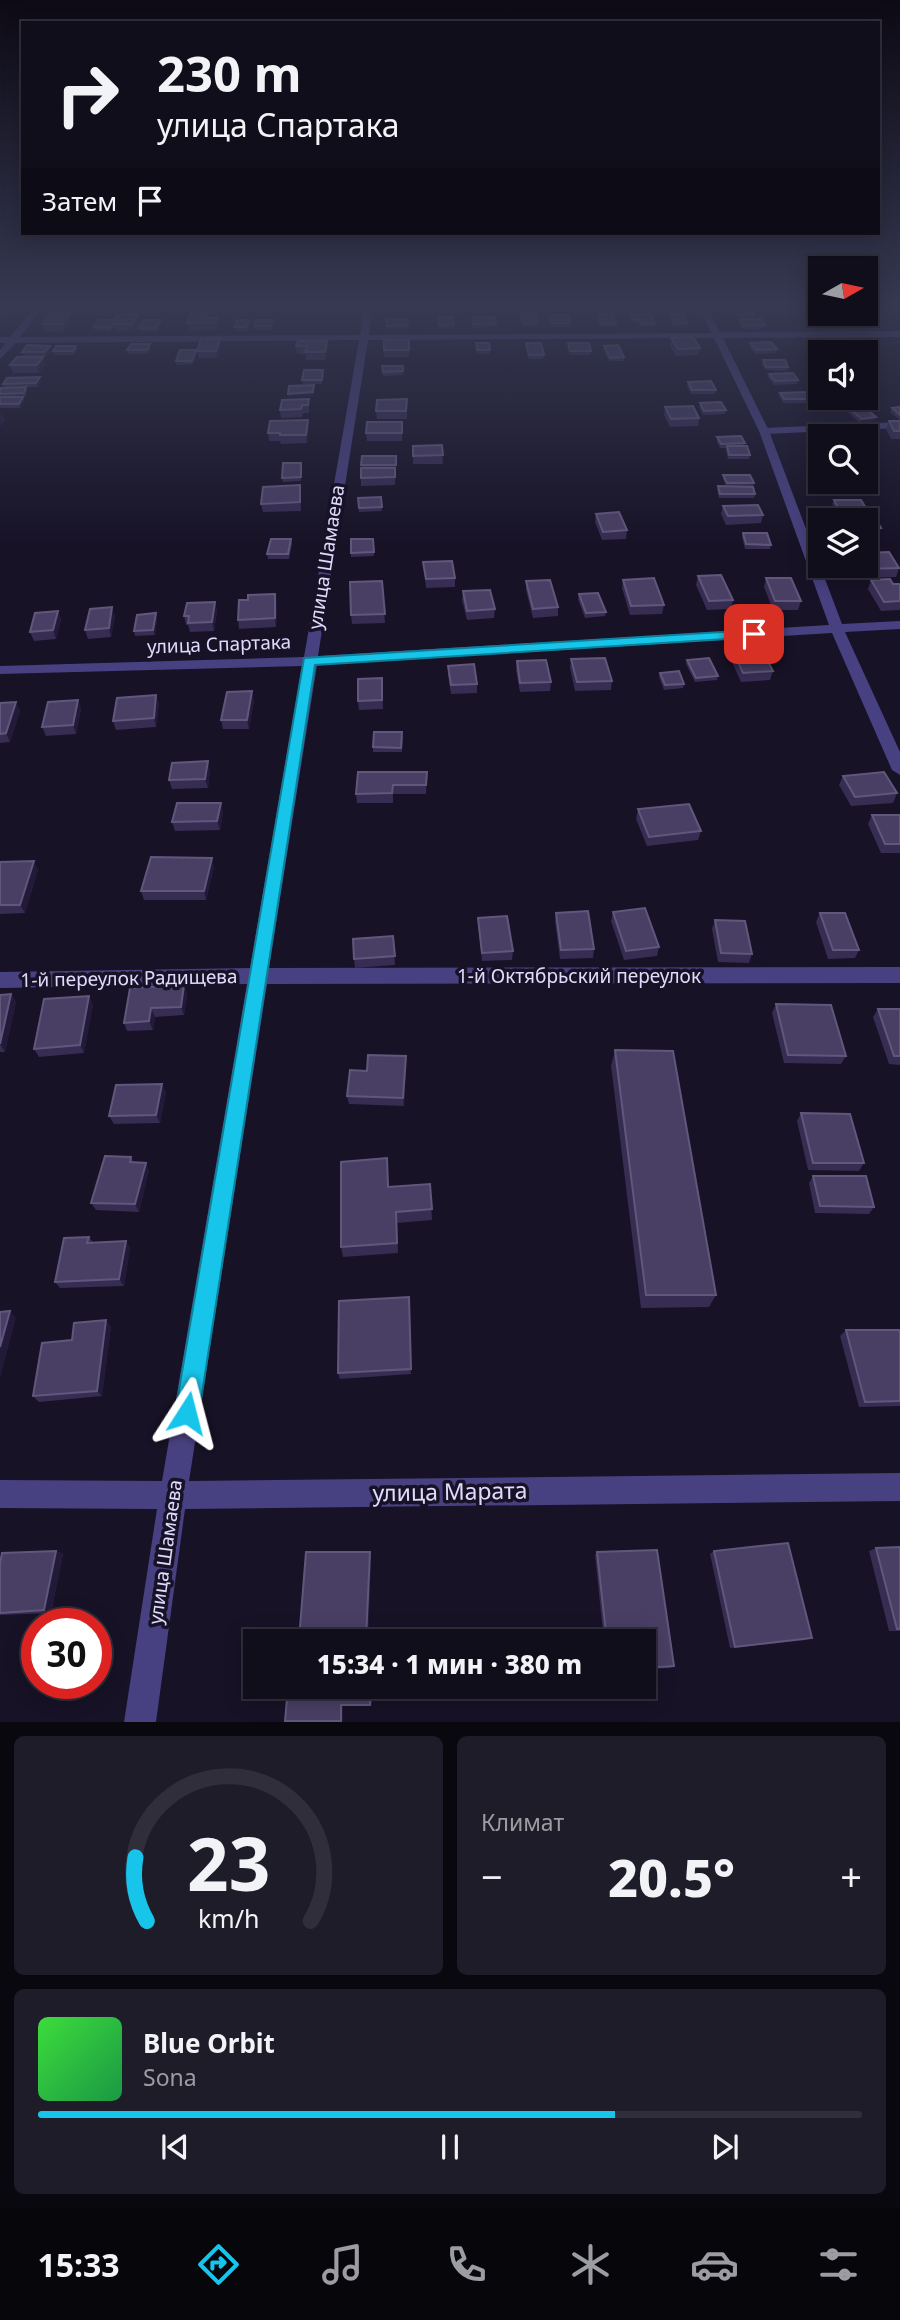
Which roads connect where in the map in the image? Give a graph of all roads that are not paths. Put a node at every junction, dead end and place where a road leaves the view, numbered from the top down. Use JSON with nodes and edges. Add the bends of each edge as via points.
{"nodes":[{"id":1,"x":355,"y":385,"type":"edge"},
{"id":2,"x":742,"y":385,"type":"edge"},
{"id":3,"x":900,"y":425,"type":"edge"},
{"id":4,"x":764,"y":431,"type":"junction"},
{"id":5,"x":900,"y":625,"type":"edge"},
{"id":6,"x":837,"y":629,"type":"junction"},
{"id":7,"x":309,"y":661,"type":"junction"},
{"id":8,"x":0,"y":670,"type":"edge"},
{"id":9,"x":900,"y":770,"type":"edge"},
{"id":10,"x":900,"y":975,"type":"edge"},
{"id":11,"x":259,"y":976,"type":"junction"},
{"id":12,"x":0,"y":980,"type":"edge"},
{"id":13,"x":900,"y":1488,"type":"edge"},
{"id":14,"x":0,"y":1494,"type":"edge"},
{"id":15,"x":173,"y":1495,"type":"junction"},
{"id":16,"x":140,"y":1721,"type":"edge"}],
"edges":[{"from":1,"to":7,"type":"street","name":"улица Шамаева"},
{"from":2,"to":4,"type":"street"},
{"from":3,"to":4,"type":"lane"},
{"from":4,"to":6,"type":"street"},
{"from":5,"to":6,"type":"street","name":"улица Спартака"},
{"from":6,"to":7,"type":"street","name":"улица Спартака"},
{"from":6,"to":9,"type":"street"},
{"from":7,"to":8,"type":"street","name":"улица Спартака"},
{"from":7,"to":11,"type":"street","name":"улица Шамаева"},
{"from":10,"to":11,"type":"street","name":"1-й Октябрьский переулок"},
{"from":11,"to":12,"type":"street","name":"1-й переулок Радищева"},
{"from":11,"to":15,"type":"street","name":"улица Шамаева"},
{"from":13,"to":15,"type":"street","name":"улица Марата"},
{"from":14,"to":15,"type":"street","name":"улица Марата"},
{"from":15,"to":16,"type":"street","name":"улица Шамаева"}]}
